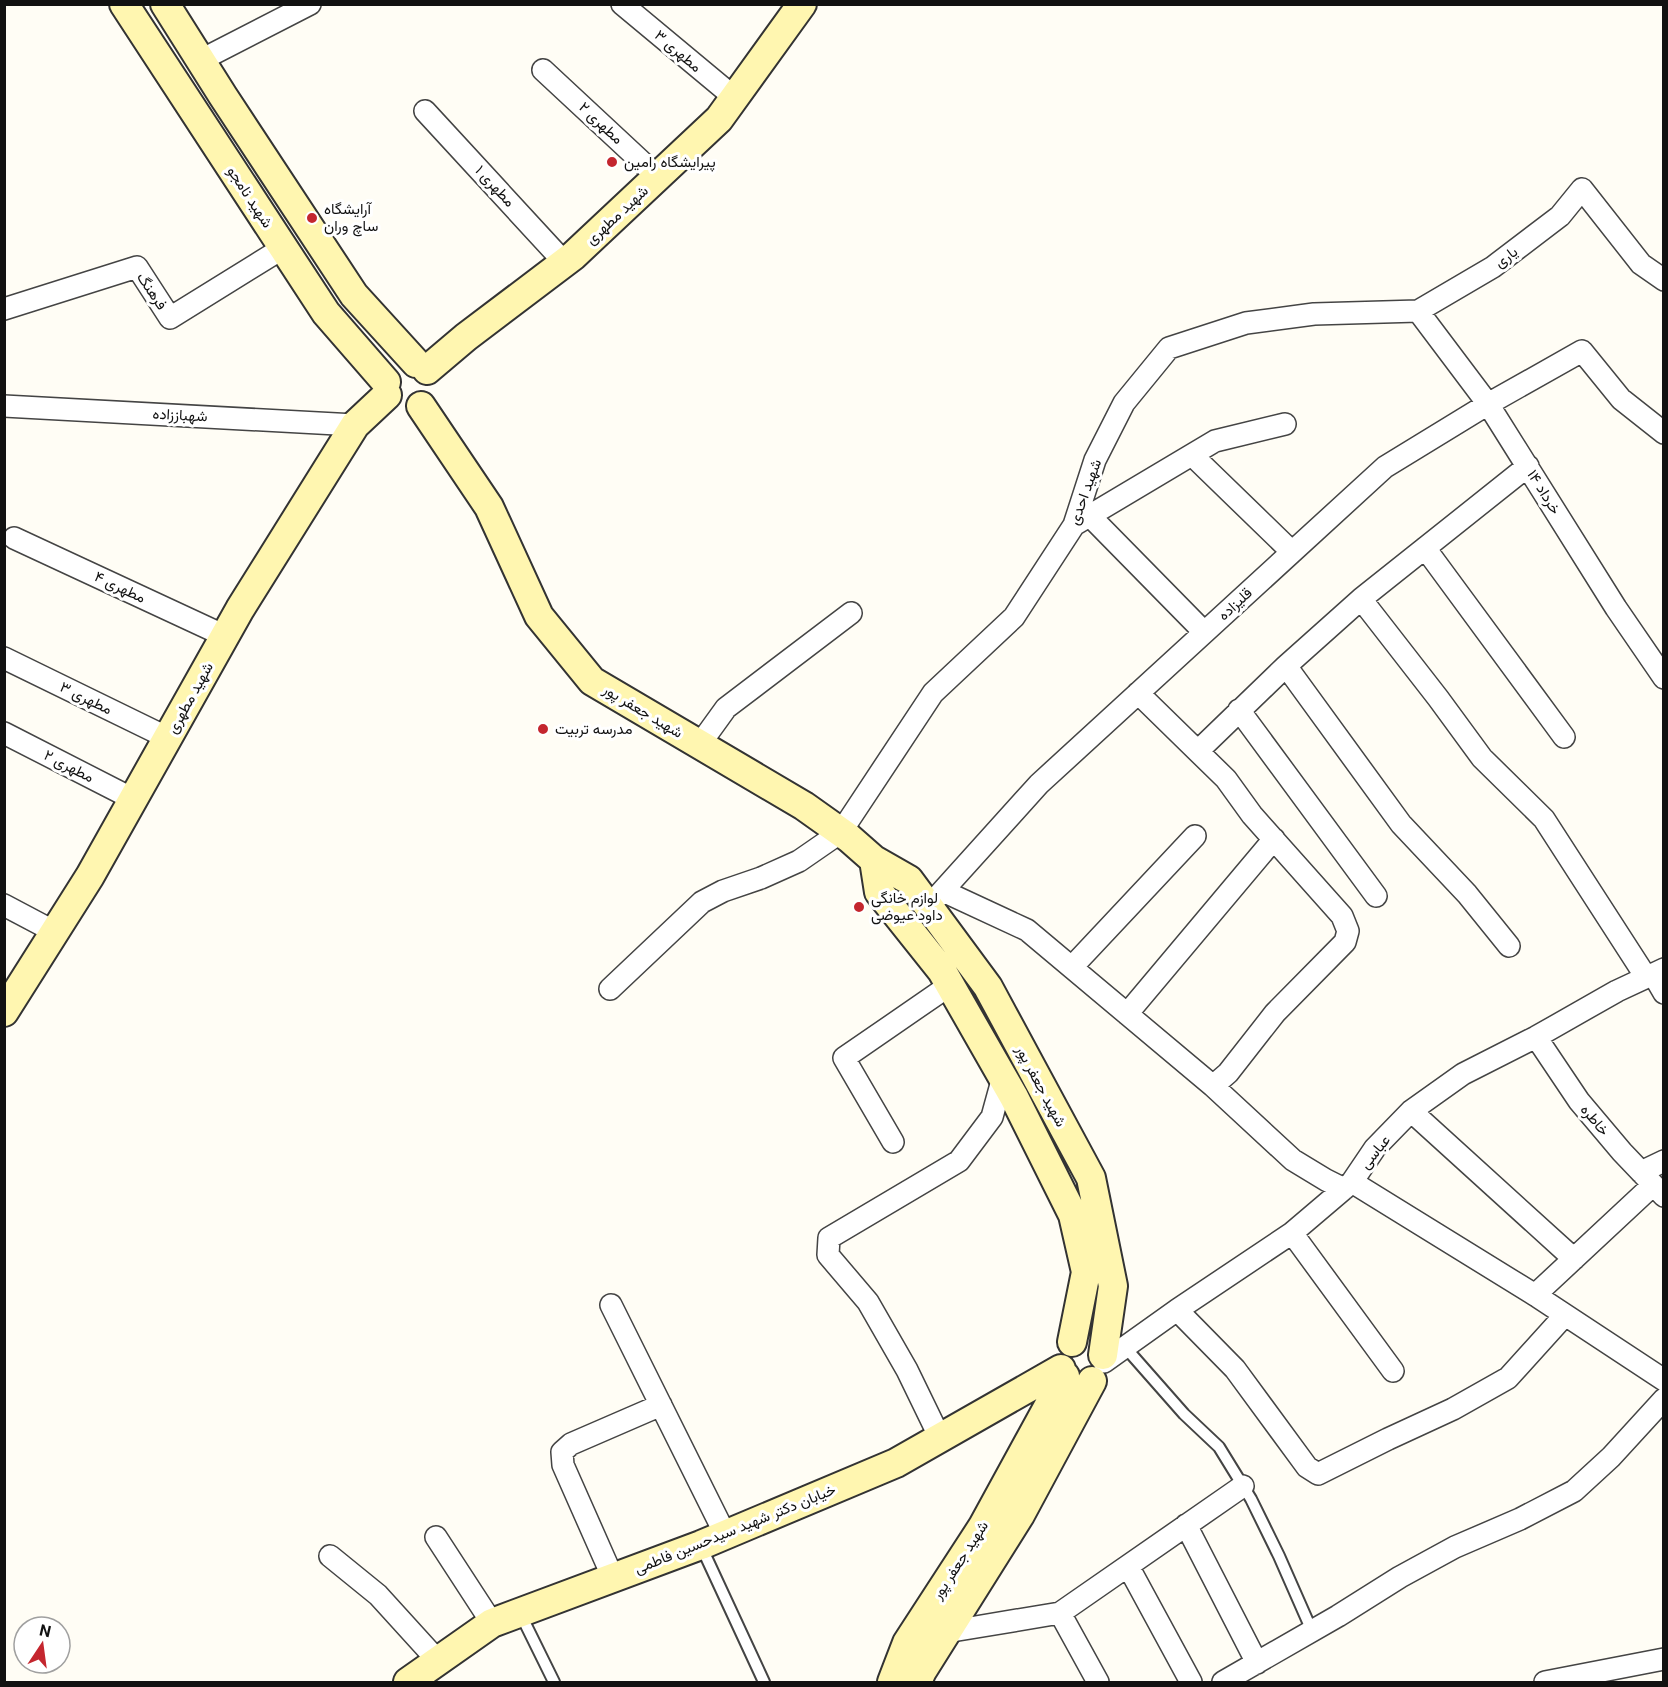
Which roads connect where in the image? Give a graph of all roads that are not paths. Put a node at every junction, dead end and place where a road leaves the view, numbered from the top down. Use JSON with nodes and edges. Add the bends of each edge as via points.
{"nodes":[{"id":1,"x":124,"y":4,"type":"edge"},
{"id":2,"x":165,"y":4,"type":"edge"},
{"id":3,"x":310,"y":4,"type":"edge"},
{"id":4,"x":622,"y":4,"type":"edge"},
{"id":5,"x":792,"y":8,"type":"edge"},
{"id":6,"x":201,"y":60,"type":"junction"},
{"id":7,"x":543,"y":70,"type":"dead end"},
{"id":8,"x":735,"y":98,"type":"junction"},
{"id":9,"x":425,"y":111,"type":"dead end"},
{"id":10,"x":658,"y":177,"type":"junction"},
{"id":11,"x":283,"y":248,"type":"junction"},
{"id":12,"x":564,"y":262,"type":"junction"},
{"id":13,"x":1664,"y":280,"type":"edge"},
{"id":14,"x":4,"y":309,"type":"edge"},
{"id":15,"x":1418,"y":311,"type":"junction"},
{"id":16,"x":422,"y":367,"type":"junction"},
{"id":17,"x":386,"y":388,"type":"junction"},
{"id":18,"x":1488,"y":404,"type":"junction"},
{"id":19,"x":4,"y":406,"type":"edge"},
{"id":20,"x":422,"y":406,"type":"junction"},
{"id":21,"x":1285,"y":424,"type":"dead end"},
{"id":22,"x":355,"y":425,"type":"junction"},
{"id":23,"x":1664,"y":433,"type":"edge"},
{"id":24,"x":1192,"y":455,"type":"junction"},
{"id":25,"x":1528,"y":466,"type":"junction"},
{"id":26,"x":1082,"y":520,"type":"junction"},
{"id":27,"x":14,"y":538,"type":"dead end"},
{"id":28,"x":1425,"y":548,"type":"junction"},
{"id":29,"x":1292,"y":552,"type":"junction"},
{"id":30,"x":1361,"y":598,"type":"junction"},
{"id":31,"x":851,"y":612,"type":"dead end"},
{"id":32,"x":1204,"y":632,"type":"junction"},
{"id":33,"x":225,"y":636,"type":"junction"},
{"id":34,"x":4,"y":658,"type":"edge"},
{"id":35,"x":1286,"y":666,"type":"junction"},
{"id":36,"x":1664,"y":678,"type":"edge"},
{"id":37,"x":1138,"y":693,"type":"junction"},
{"id":38,"x":1239,"y":711,"type":"junction"},
{"id":39,"x":4,"y":733,"type":"edge"},
{"id":40,"x":1564,"y":737,"type":"dead end"},
{"id":41,"x":168,"y":738,"type":"junction"},
{"id":42,"x":699,"y":744,"type":"junction"},
{"id":43,"x":1198,"y":751,"type":"junction"},
{"id":44,"x":133,"y":799,"type":"junction"},
{"id":45,"x":841,"y":832,"type":"junction"},
{"id":46,"x":1195,"y":836,"type":"dead end"},
{"id":47,"x":1274,"y":839,"type":"junction"},
{"id":48,"x":874,"y":860,"type":"junction"},
{"id":49,"x":1376,"y":896,"type":"dead end"},
{"id":50,"x":935,"y":899,"type":"junction"},
{"id":51,"x":4,"y":905,"type":"edge"},
{"id":52,"x":55,"y":932,"type":"junction"},
{"id":53,"x":1509,"y":946,"type":"dead end"},
{"id":54,"x":1072,"y":967,"type":"junction"},
{"id":55,"x":1656,"y":978,"type":"edge"},
{"id":56,"x":950,"y":985,"type":"junction"},
{"id":57,"x":610,"y":989,"type":"dead end"},
{"id":58,"x":6,"y":1007,"type":"edge"},
{"id":59,"x":1127,"y":1014,"type":"junction"},
{"id":60,"x":1536,"y":1037,"type":"junction"},
{"id":61,"x":1003,"y":1077,"type":"junction"},
{"id":62,"x":1213,"y":1086,"type":"junction"},
{"id":63,"x":1412,"y":1111,"type":"junction"},
{"id":64,"x":893,"y":1142,"type":"dead end"},
{"id":65,"x":1664,"y":1161,"type":"edge"},
{"id":66,"x":1652,"y":1184,"type":"edge"},
{"id":67,"x":1348,"y":1185,"type":"junction"},
{"id":68,"x":1292,"y":1233,"type":"junction"},
{"id":69,"x":1574,"y":1259,"type":"junction"},
{"id":70,"x":1535,"y":1295,"type":"junction"},
{"id":71,"x":611,"y":1305,"type":"dead end"},
{"id":72,"x":1177,"y":1310,"type":"junction"},
{"id":73,"x":1564,"y":1315,"type":"junction"},
{"id":74,"x":1072,"y":1342,"type":"junction"},
{"id":75,"x":1106,"y":1361,"type":"junction"},
{"id":76,"x":1393,"y":1371,"type":"dead end"},
{"id":77,"x":1063,"y":1372,"type":"junction"},
{"id":78,"x":1664,"y":1380,"type":"edge"},
{"id":79,"x":1664,"y":1399,"type":"edge"},
{"id":80,"x":661,"y":1405,"type":"junction"},
{"id":81,"x":940,"y":1438,"type":"junction"},
{"id":82,"x":1243,"y":1486,"type":"junction"},
{"id":83,"x":1186,"y":1526,"type":"junction"},
{"id":84,"x":436,"y":1537,"type":"dead end"},
{"id":85,"x":713,"y":1540,"type":"junction"},
{"id":86,"x":330,"y":1556,"type":"dead end"},
{"id":87,"x":1128,"y":1566,"type":"junction"},
{"id":88,"x":613,"y":1578,"type":"junction"},
{"id":89,"x":520,"y":1613,"type":"junction"},
{"id":90,"x":1060,"y":1613,"type":"junction"},
{"id":91,"x":492,"y":1623,"type":"junction"},
{"id":92,"x":1312,"y":1631,"type":"junction"},
{"id":93,"x":946,"y":1632,"type":"junction"},
{"id":94,"x":1664,"y":1659,"type":"edge"},
{"id":95,"x":438,"y":1661,"type":"junction"},
{"id":96,"x":1257,"y":1663,"type":"junction"},
{"id":97,"x":408,"y":1683,"type":"edge"},
{"id":98,"x":554,"y":1683,"type":"edge"},
{"id":99,"x":764,"y":1683,"type":"edge"},
{"id":100,"x":892,"y":1683,"type":"edge"},
{"id":101,"x":917,"y":1683,"type":"edge"},
{"id":102,"x":1098,"y":1683,"type":"edge"},
{"id":103,"x":1191,"y":1683,"type":"edge"},
{"id":104,"x":1223,"y":1683,"type":"edge"},
{"id":105,"x":1545,"y":1683,"type":"edge"}],
"edges":[{"from":1,"to":11,"type":"street","name":"شهید نامجو"},
{"from":2,"to":6,"type":"street"},
{"from":3,"to":6,"type":"street"},
{"from":4,"to":8,"type":"street","name":"مطهری ۳"},
{"from":5,"to":8,"type":"street","name":"شهید مطهری"},
{"from":6,"to":16,"type":"street","via":[[354,295]]},
{"from":7,"to":10,"type":"street","name":"مطهری ۲"},
{"from":8,"to":10,"type":"street","name":"شهید مطهری","via":[[719,119]]},
{"from":9,"to":12,"type":"street","name":"مطهری ۱"},
{"from":10,"to":12,"type":"street","name":"شهید مطهری"},
{"from":11,"to":14,"type":"street","name":"فرهنگ","via":[[170,318],[137,267]]},
{"from":11,"to":17,"type":"street","name":"شهید نامجو","via":[[326,313]]},
{"from":12,"to":16,"type":"street","name":"شهید مطهری"},
{"from":13,"to":15,"type":"street","name":"یاری","via":[[1641,264],[1582,189],[1560,216],[1503,260]]},
{"from":15,"to":18,"type":"street","name":"۱۴ خرداد"},
{"from":15,"to":26,"type":"street","name":"شهید احدی","via":[[1314,314],[1246,323],[1169,348],[1124,403],[1095,460]]},
{"from":16,"to":17,"type":"street","via":[[403,363],[391,370]]},
{"from":16,"to":20,"type":"street","via":[[433,383]]},
{"from":17,"to":20,"type":"street","via":[[396,405],[408,409]]},
{"from":17,"to":22,"type":"street","name":"شهید مطهری"},
{"from":18,"to":23,"type":"street","name":"قلیزاده","via":[[1582,351],[1621,399]]},
{"from":18,"to":25,"type":"street","name":"۱۴ خرداد"},
{"from":18,"to":29,"type":"street","name":"قلیزاده","via":[[1384,467]]},
{"from":19,"to":22,"type":"street","name":"شهباززاده"},
{"from":20,"to":42,"type":"street","name":"شهید جعفر پور","via":[[489,507],[539,616],[592,681]]},
{"from":21,"to":24,"type":"street","via":[[1215,441]]},
{"from":22,"to":33,"type":"street","name":"شهید مطهری"},
{"from":24,"to":26,"type":"street"},
{"from":24,"to":29,"type":"street"},
{"from":25,"to":28,"type":"street"},
{"from":25,"to":36,"type":"street","name":"۱۴ خرداد"},
{"from":26,"to":32,"type":"street"},
{"from":26,"to":45,"type":"street","name":"شهید احدی","via":[[1014,617],[933,693]]},
{"from":27,"to":33,"type":"street","name":"مطهری ۴"},
{"from":28,"to":30,"type":"street"},
{"from":28,"to":40,"type":"street"},
{"from":29,"to":32,"type":"street","name":"قلیزاده"},
{"from":30,"to":35,"type":"street"},
{"from":30,"to":55,"type":"street","via":[[1482,758],[1544,819]]},
{"from":31,"to":42,"type":"street","via":[[726,708]]},
{"from":32,"to":37,"type":"street","name":"قلیزاده"},
{"from":33,"to":41,"type":"street","name":"شهید مطهری"},
{"from":34,"to":41,"type":"street","name":"مطهری ۳"},
{"from":35,"to":38,"type":"street"},
{"from":35,"to":53,"type":"street","via":[[1401,824],[1467,894]]},
{"from":37,"to":43,"type":"street"},
{"from":37,"to":50,"type":"street","name":"قلیزاده","via":[[1039,784]]},
{"from":38,"to":43,"type":"street"},
{"from":38,"to":49,"type":"street"},
{"from":39,"to":44,"type":"street","name":"مطهری ۲"},
{"from":41,"to":44,"type":"street","name":"شهید مطهری"},
{"from":42,"to":45,"type":"street","name":"شهید جعفر پور"},
{"from":43,"to":47,"type":"street"},
{"from":44,"to":52,"type":"street","name":"شهید مطهری"},
{"from":45,"to":48,"type":"street","name":"شهید جعفر پور"},
{"from":45,"to":57,"type":"street","via":[[799,861],[702,902]]},
{"from":46,"to":54,"type":"street"},
{"from":47,"to":59,"type":"street"},
{"from":47,"to":62,"type":"street","via":[[1342,916],[1348,931],[1344,942],[1275,1013],[1228,1073]]},
{"from":48,"to":50,"type":"street","name":"شهید جعفر پور"},
{"from":48,"to":56,"type":"street","name":"شهید جعفر پور","via":[[879,892]]},
{"from":50,"to":54,"type":"street","via":[[1027,930]]},
{"from":50,"to":75,"type":"street","name":"شهید جعفر پور","via":[[988,987],[1091,1178],[1113,1286]]},
{"from":51,"to":52,"type":"street"},
{"from":52,"to":58,"type":"street","name":"شهید مطهری"},
{"from":54,"to":59,"type":"street"},
{"from":55,"to":60,"type":"street","name":"عباسی","via":[[1617,991]]},
{"from":56,"to":61,"type":"street","name":"شهید جعفر پور"},
{"from":56,"to":64,"type":"street","via":[[844,1058]]},
{"from":59,"to":62,"type":"street"},
{"from":60,"to":63,"type":"street","name":"عباسی","via":[[1463,1074]]},
{"from":60,"to":66,"type":"street","name":"خاطره","via":[[1579,1101]]},
{"from":61,"to":74,"type":"street","name":"شهید جعفر پور","via":[[1073,1215],[1086,1272]]},
{"from":61,"to":81,"type":"street","via":[[992,1117],[959,1161],[829,1238],[828,1255],[868,1302]]},
{"from":62,"to":67,"type":"street","via":[[1293,1160],[1326,1180]]},
{"from":63,"to":67,"type":"street","name":"عباسی","via":[[1375,1148]]},
{"from":63,"to":69,"type":"street"},
{"from":65,"to":66,"type":"street"},
{"from":66,"to":69,"type":"street"},
{"from":67,"to":68,"type":"street","name":"عباسی"},
{"from":67,"to":70,"type":"street"},
{"from":68,"to":72,"type":"street","name":"عباسی"},
{"from":68,"to":76,"type":"street"},
{"from":69,"to":70,"type":"street"},
{"from":70,"to":73,"type":"street"},
{"from":71,"to":80,"type":"street"},
{"from":72,"to":73,"type":"street","via":[[1235,1369],[1307,1467],[1318,1474],[1508,1378]]},
{"from":72,"to":75,"type":"street","name":"عباسی"},
{"from":73,"to":78,"type":"street"},
{"from":74,"to":75,"type":"street","via":[[1093,1343]]},
{"from":74,"to":77,"type":"street","via":[[1060,1356]]},
{"from":75,"to":77,"type":"street","via":[[1085,1383],[1071,1381]]},
{"from":75,"to":82,"type":"lane","via":[[1184,1414],[1219,1447]]},
{"from":75,"to":93,"type":"street","name":"شهید جعفر پور","via":[[1020,1515]]},
{"from":77,"to":81,"type":"street","name":"خیابان دکتر شهید سیدحسین فاطمی"},
{"from":77,"to":100,"type":"street","name":"شهید جعفر پور","via":[[983,1526],[907,1642]]},
{"from":79,"to":92,"type":"street","via":[[1574,1491],[1520,1520],[1455,1547]]},
{"from":80,"to":85,"type":"street"},
{"from":80,"to":88,"type":"street","via":[[571,1444],[562,1452],[563,1465]]},
{"from":81,"to":85,"type":"street","name":"خیابان دکتر شهید سیدحسین فاطمی","via":[[896,1463]]},
{"from":82,"to":83,"type":"street"},
{"from":82,"to":92,"type":"lane"},
{"from":83,"to":87,"type":"street"},
{"from":83,"to":96,"type":"street"},
{"from":84,"to":91,"type":"street"},
{"from":85,"to":88,"type":"street","name":"خیابان دکتر شهید سیدحسین فاطمی"},
{"from":85,"to":99,"type":"lane"},
{"from":86,"to":95,"type":"street","via":[[378,1595]]},
{"from":87,"to":90,"type":"street"},
{"from":87,"to":103,"type":"street"},
{"from":88,"to":89,"type":"street","name":"خیابان دکتر شهید سیدحسین فاطمی"},
{"from":89,"to":91,"type":"street","name":"خیابان دکتر شهید سیدحسین فاطمی"},
{"from":89,"to":98,"type":"lane"},
{"from":90,"to":93,"type":"street"},
{"from":90,"to":102,"type":"street"},
{"from":91,"to":95,"type":"street","name":"خیابان دکتر شهید سیدحسین فاطمی"},
{"from":92,"to":96,"type":"street"},
{"from":93,"to":101,"type":"street","name":"شهید جعفر پور"},
{"from":94,"to":105,"type":"street"},
{"from":95,"to":97,"type":"street","name":"خیابان دکتر شهید سیدحسین فاطمی"},
{"from":96,"to":104,"type":"street"}]}
